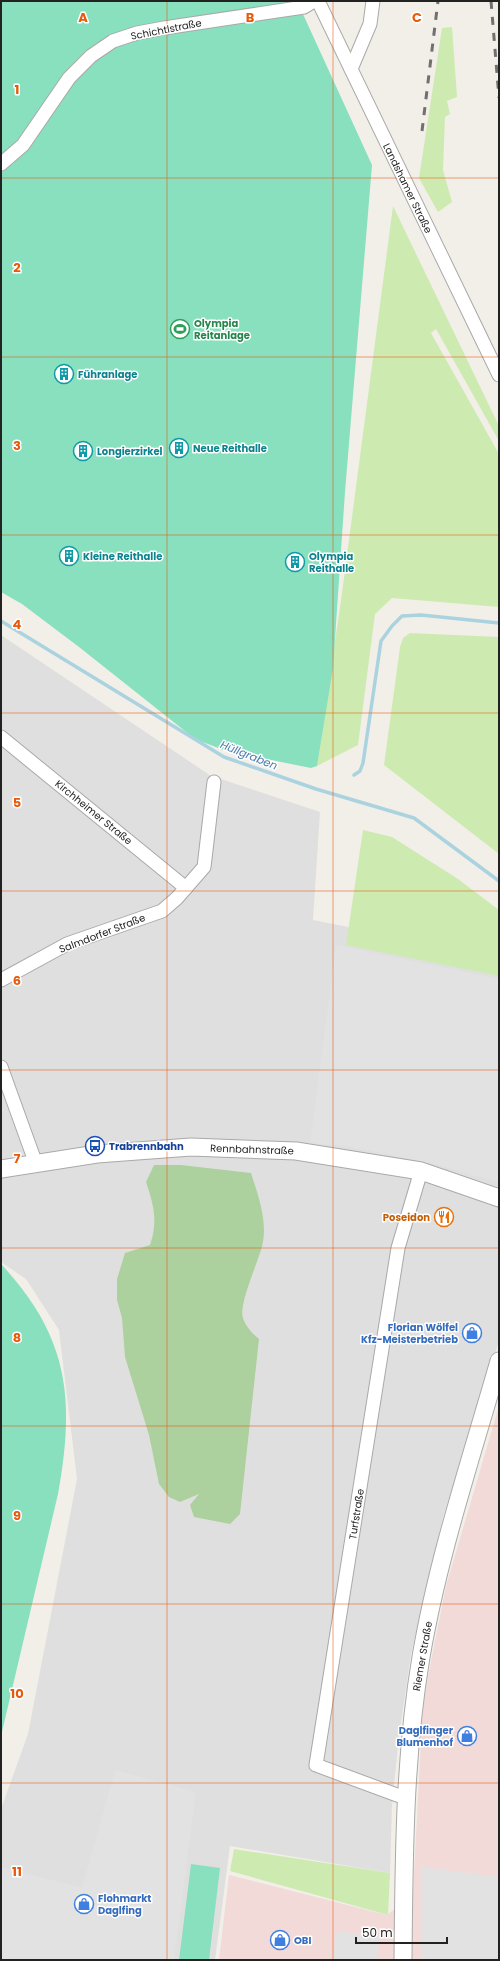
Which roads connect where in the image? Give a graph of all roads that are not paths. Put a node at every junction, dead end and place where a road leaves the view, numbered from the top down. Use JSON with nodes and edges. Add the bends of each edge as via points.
{"nodes":[{"id":1,"x":314,"y":1,"type":"edge"},
{"id":2,"x":318,"y":1,"type":"edge"},
{"id":3,"x":373,"y":1,"type":"edge"},
{"id":4,"x":351,"y":69,"type":"junction"},
{"id":5,"x":1,"y":164,"type":"edge"},
{"id":6,"x":499,"y":374,"type":"edge"},
{"id":7,"x":1,"y":737,"type":"edge"},
{"id":8,"x":214,"y":782,"type":"dead end"},
{"id":9,"x":186,"y":888,"type":"junction"},
{"id":10,"x":1,"y":980,"type":"edge"},
{"id":11,"x":1,"y":1067,"type":"edge"},
{"id":12,"x":36,"y":1164,"type":"junction"},
{"id":13,"x":1,"y":1169,"type":"edge"},
{"id":14,"x":421,"y":1171,"type":"junction"},
{"id":15,"x":499,"y":1198,"type":"edge"},
{"id":16,"x":499,"y":1361,"type":"edge"},
{"id":17,"x":406,"y":1798,"type":"junction"},
{"id":18,"x":403,"y":1960,"type":"edge"}],
"edges":[{"from":1,"to":5,"type":"street","name":"Schichtlstraße","via":[[304,7],[164,28],[113,41],[91,56],[69,78],[23,145]]},
{"from":2,"to":4,"type":"street","name":"Landshamer Straße"},
{"from":3,"to":4,"type":"street","via":[[370,24]]},
{"from":4,"to":6,"type":"street","name":"Landshamer Straße"},
{"from":7,"to":9,"type":"street","name":"Kirchheimer Straße"},
{"from":8,"to":9,"type":"street","via":[[204,867]]},
{"from":9,"to":10,"type":"street","name":"Salmdorfer Straße","via":[[162,911],[67,944]]},
{"from":11,"to":12,"type":"street"},
{"from":12,"to":13,"type":"street","name":"Rennbahnstraße"},
{"from":12,"to":14,"type":"street","name":"Rennbahnstraße","via":[[97,1154],[191,1147],[296,1150]]},
{"from":14,"to":15,"type":"street","name":"Rennbahnstraße"},
{"from":14,"to":17,"type":"street","name":"Turfstraße","via":[[398,1248],[316,1765]]},
{"from":16,"to":17,"type":"street","name":"Riemer Straße","via":[[457,1505],[428,1618],[415,1699]]},
{"from":17,"to":18,"type":"street","name":"Riemer Straße"}]}
